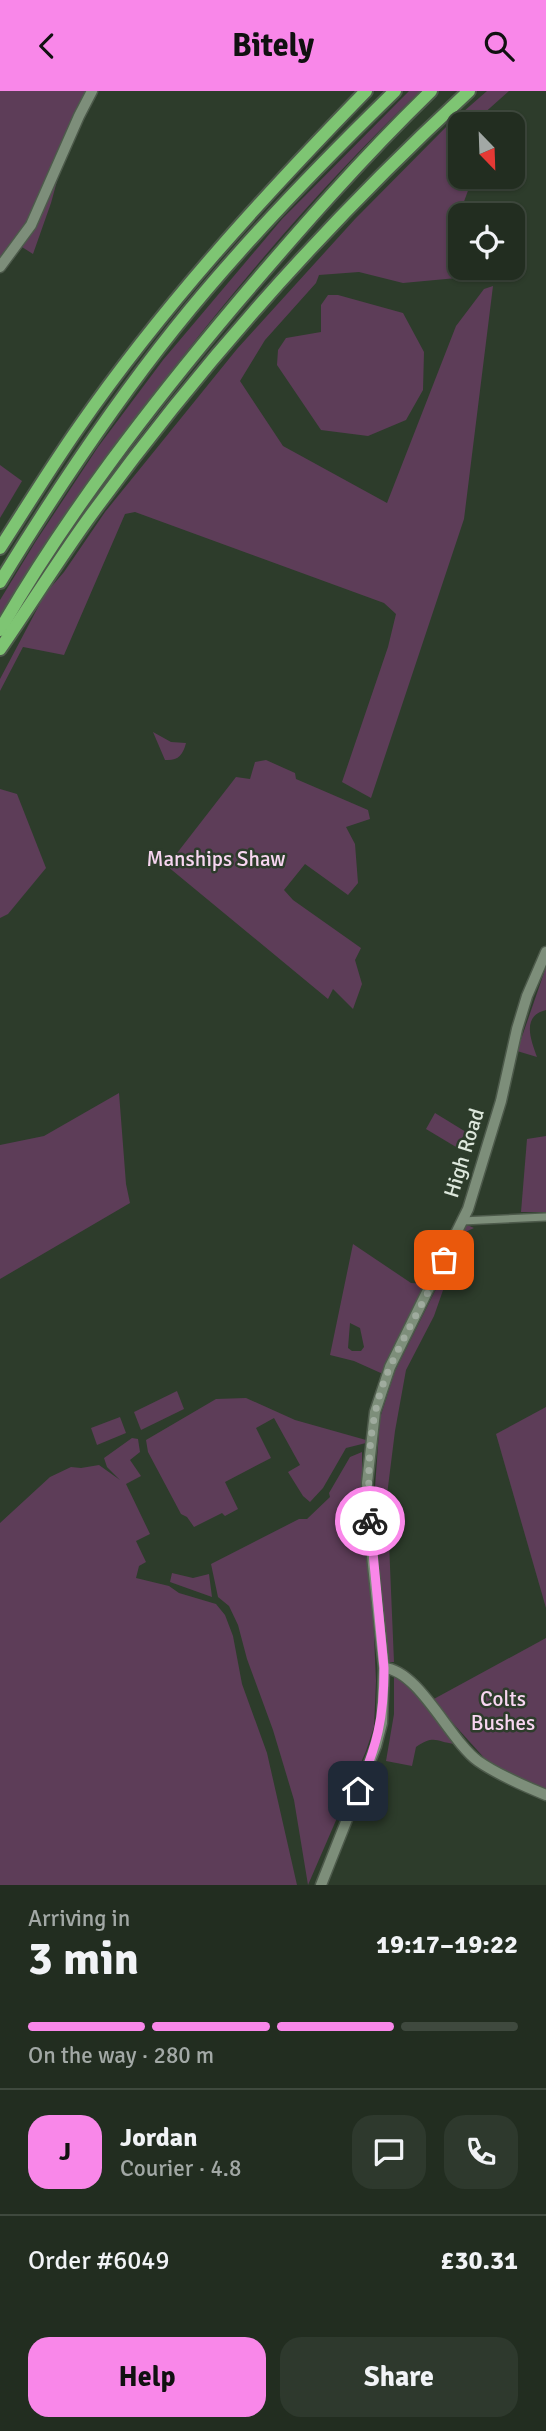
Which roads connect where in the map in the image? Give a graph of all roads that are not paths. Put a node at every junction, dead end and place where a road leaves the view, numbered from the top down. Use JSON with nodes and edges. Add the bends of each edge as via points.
{"nodes":[{"id":1,"x":92,"y":91,"type":"edge"},
{"id":2,"x":366,"y":91,"type":"edge"},
{"id":3,"x":395,"y":91,"type":"edge"},
{"id":4,"x":431,"y":91,"type":"edge"},
{"id":5,"x":469,"y":91,"type":"edge"},
{"id":6,"x":0,"y":267,"type":"edge"},
{"id":7,"x":0,"y":548,"type":"edge"},
{"id":8,"x":0,"y":582,"type":"edge"},
{"id":9,"x":0,"y":630,"type":"edge"},
{"id":10,"x":0,"y":649,"type":"edge"},
{"id":11,"x":546,"y":952,"type":"edge"},
{"id":12,"x":546,"y":1217,"type":"edge"},
{"id":13,"x":462,"y":1221,"type":"junction"},
{"id":14,"x":384,"y":1668,"type":"junction"},
{"id":15,"x":546,"y":1795,"type":"edge"},
{"id":16,"x":321,"y":1885,"type":"edge"}],
"edges":[{"from":1,"to":6,"type":"street","via":[[31,225]]},
{"from":2,"to":7,"type":"highway","via":[[256,207],[154,327],[79,427]]},
{"from":3,"to":8,"type":"highway","via":[[263,225],[175,328],[83,452]]},
{"from":4,"to":9,"type":"highway","via":[[291,238],[186,364],[126,441]]},
{"from":5,"to":10,"type":"highway","via":[[370,187],[238,328],[86,522]]},
{"from":11,"to":13,"type":"street","name":"High Road","via":[[527,996],[501,1101]]},
{"from":12,"to":13,"type":"street"},
{"from":13,"to":14,"type":"street","name":"High Road","via":[[390,1367],[375,1412],[368,1483]]},
{"from":14,"to":15,"type":"street","via":[[412,1682],[477,1761]]},
{"from":14,"to":16,"type":"street","name":"High Road","via":[[382,1723],[376,1746]]}]}
